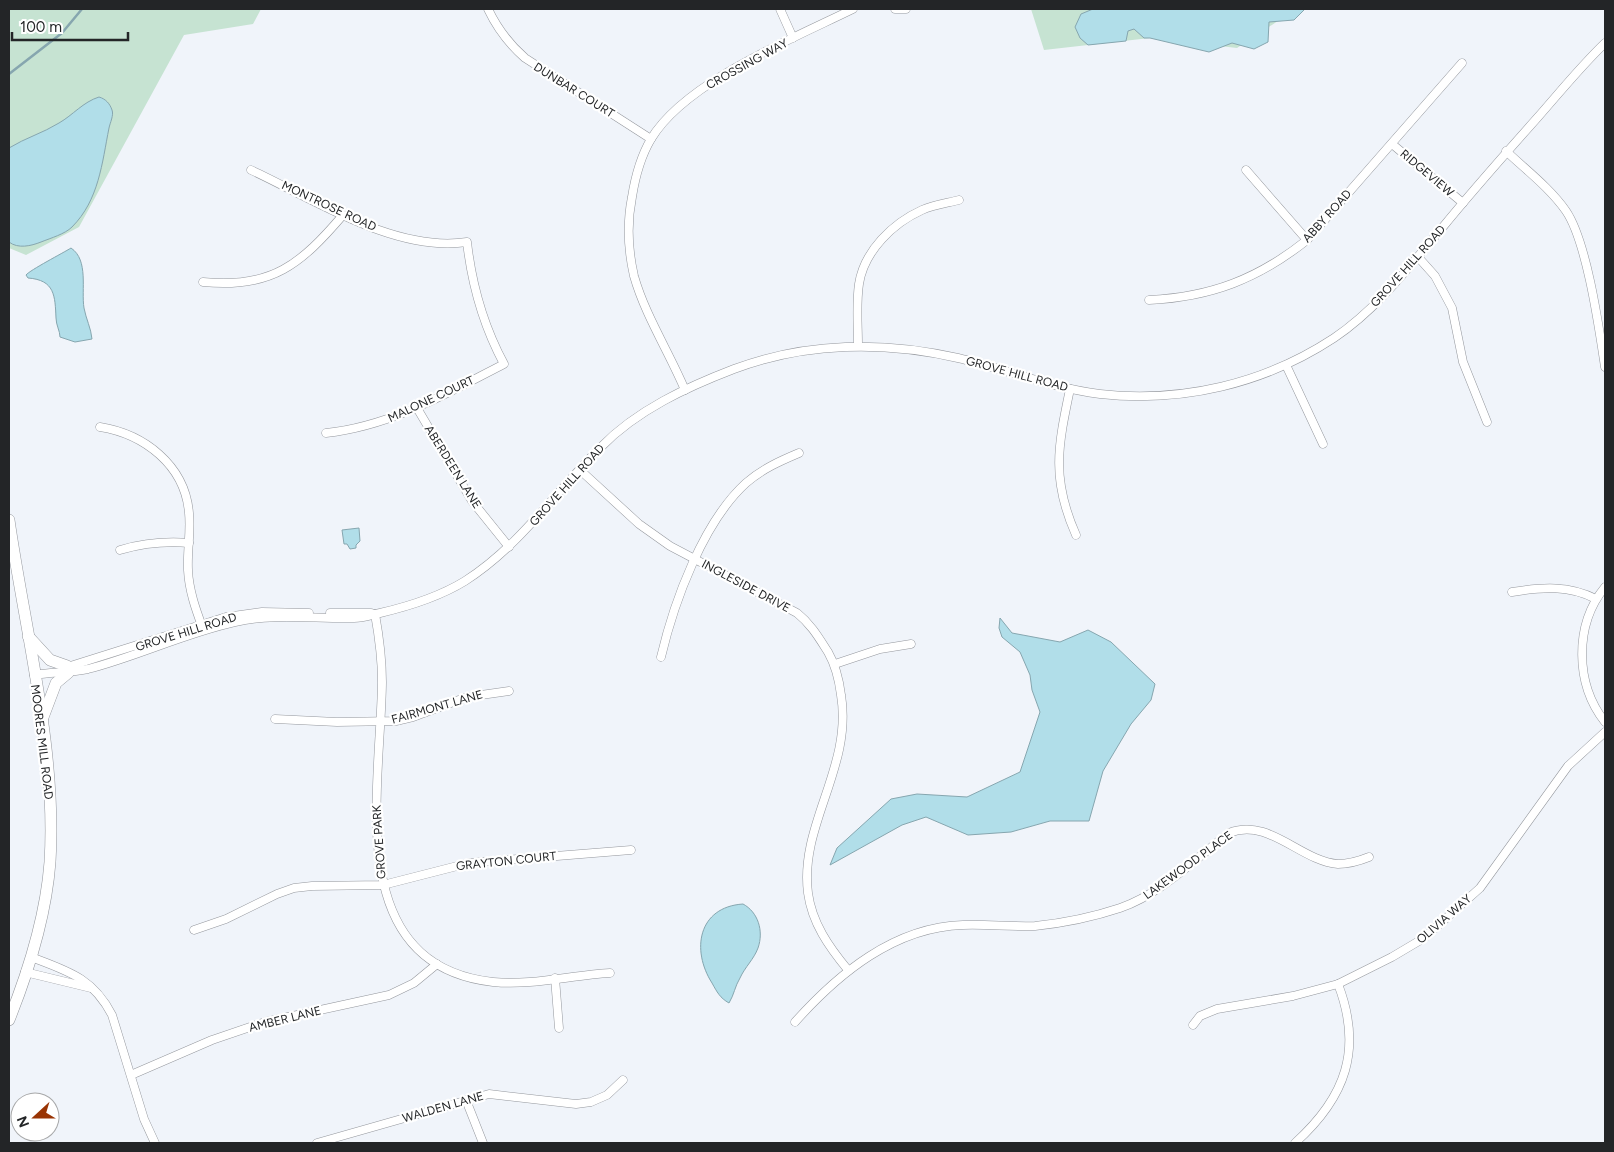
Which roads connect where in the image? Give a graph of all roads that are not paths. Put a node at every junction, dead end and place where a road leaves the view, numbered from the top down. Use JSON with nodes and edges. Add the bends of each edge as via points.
{"nodes":[{"id":1,"x":488,"y":9,"type":"edge"},
{"id":2,"x":780,"y":9,"type":"edge"},
{"id":3,"x":853,"y":9,"type":"edge"},
{"id":4,"x":895,"y":9,"type":"edge"},
{"id":5,"x":906,"y":9,"type":"edge"},
{"id":6,"x":793,"y":38,"type":"junction"},
{"id":7,"x":1605,"y":43,"type":"edge"},
{"id":8,"x":1462,"y":63,"type":"dead end"},
{"id":9,"x":652,"y":139,"type":"junction"},
{"id":10,"x":1392,"y":144,"type":"junction"},
{"id":11,"x":1506,"y":151,"type":"junction"},
{"id":12,"x":251,"y":170,"type":"dead end"},
{"id":13,"x":1246,"y":170,"type":"dead end"},
{"id":14,"x":959,"y":200,"type":"dead end"},
{"id":15,"x":1463,"y":203,"type":"junction"},
{"id":16,"x":343,"y":215,"type":"junction"},
{"id":17,"x":1307,"y":240,"type":"junction"},
{"id":18,"x":1418,"y":257,"type":"junction"},
{"id":19,"x":203,"y":282,"type":"dead end"},
{"id":20,"x":1149,"y":300,"type":"dead end"},
{"id":21,"x":858,"y":345,"type":"junction"},
{"id":22,"x":504,"y":364,"type":"joint"},
{"id":23,"x":1286,"y":365,"type":"junction"},
{"id":24,"x":1605,"y":367,"type":"edge"},
{"id":25,"x":1070,"y":389,"type":"junction"},
{"id":26,"x":685,"y":390,"type":"junction"},
{"id":27,"x":417,"y":408,"type":"junction"},
{"id":28,"x":1487,"y":422,"type":"dead end"},
{"id":29,"x":100,"y":427,"type":"dead end"},
{"id":30,"x":326,"y":433,"type":"dead end"},
{"id":31,"x":1323,"y":444,"type":"dead end"},
{"id":32,"x":800,"y":453,"type":"dead end"},
{"id":33,"x":580,"y":470,"type":"junction"},
{"id":34,"x":9,"y":520,"type":"edge"},
{"id":35,"x":1076,"y":535,"type":"dead end"},
{"id":36,"x":188,"y":543,"type":"junction"},
{"id":37,"x":509,"y":547,"type":"junction"},
{"id":38,"x":120,"y":550,"type":"dead end"},
{"id":39,"x":696,"y":560,"type":"junction"},
{"id":40,"x":1605,"y":587,"type":"edge"},
{"id":41,"x":1512,"y":592,"type":"dead end"},
{"id":42,"x":1596,"y":599,"type":"junction"},
{"id":43,"x":376,"y":614,"type":"junction"},
{"id":44,"x":202,"y":628,"type":"junction"},
{"id":45,"x":28,"y":635,"type":"junction"},
{"id":46,"x":910,"y":644,"type":"dead end"},
{"id":47,"x":661,"y":657,"type":"dead end"},
{"id":48,"x":835,"y":664,"type":"junction"},
{"id":49,"x":65,"y":670,"type":"junction"},
{"id":50,"x":34,"y":675,"type":"junction"},
{"id":51,"x":509,"y":691,"type":"dead end"},
{"id":52,"x":275,"y":720,"type":"dead end"},
{"id":53,"x":41,"y":721,"type":"junction"},
{"id":54,"x":379,"y":722,"type":"junction"},
{"id":55,"x":1605,"y":722,"type":"edge"},
{"id":56,"x":1605,"y":732,"type":"edge"},
{"id":57,"x":631,"y":850,"type":"dead end"},
{"id":58,"x":1369,"y":857,"type":"dead end"},
{"id":59,"x":382,"y":885,"type":"junction"},
{"id":60,"x":194,"y":930,"type":"dead end"},
{"id":61,"x":31,"y":958,"type":"junction"},
{"id":62,"x":437,"y":964,"type":"junction"},
{"id":63,"x":848,"y":970,"type":"junction"},
{"id":64,"x":25,"y":972,"type":"junction"},
{"id":65,"x":610,"y":973,"type":"dead end"},
{"id":66,"x":555,"y":978,"type":"junction"},
{"id":67,"x":1338,"y":984,"type":"junction"},
{"id":68,"x":91,"y":988,"type":"junction"},
{"id":69,"x":9,"y":1020,"type":"edge"},
{"id":70,"x":795,"y":1022,"type":"dead end"},
{"id":71,"x":1193,"y":1025,"type":"dead end"},
{"id":72,"x":559,"y":1028,"type":"dead end"},
{"id":73,"x":131,"y":1075,"type":"junction"},
{"id":74,"x":624,"y":1080,"type":"dead end"},
{"id":75,"x":466,"y":1100,"type":"junction"},
{"id":76,"x":155,"y":1143,"type":"edge"},
{"id":77,"x":317,"y":1143,"type":"edge"},
{"id":78,"x":483,"y":1143,"type":"edge"},
{"id":79,"x":1295,"y":1143,"type":"edge"}],
"edges":[{"from":1,"to":9,"type":"street","name":"DUNBAR COURT","via":[[495,24],[525,58]]},
{"from":2,"to":6,"type":"street"},
{"from":3,"to":6,"type":"street","name":"CROSSING WAY"},
{"from":4,"to":5,"type":"street"},
{"from":6,"to":9,"type":"street","name":"CROSSING WAY","via":[[704,87]]},
{"from":7,"to":11,"type":"street","name":"GROVE HILL ROAD"},
{"from":8,"to":10,"type":"street","name":"ABBY ROAD"},
{"from":9,"to":26,"type":"street","name":"CROSSING WAY","via":[[636,177],[629,211],[631,258],[644,302]]},
{"from":10,"to":15,"type":"street","name":"RIDGEVIEW"},
{"from":10,"to":17,"type":"street","name":"ABBY ROAD"},
{"from":11,"to":15,"type":"street","name":"GROVE HILL ROAD"},
{"from":11,"to":24,"type":"street","via":[[1557,198],[1576,230]]},
{"from":12,"to":16,"type":"street","name":"MONTROSE ROAD"},
{"from":13,"to":17,"type":"street"},
{"from":14,"to":21,"type":"street","via":[[923,209],[898,224],[868,258],[859,284]]},
{"from":15,"to":18,"type":"street","name":"GROVE HILL ROAD"},
{"from":16,"to":19,"type":"street","via":[[309,253],[278,272],[242,283]]},
{"from":16,"to":22,"type":"street","name":"MONTROSE ROAD","via":[[394,235],[448,245],[467,242],[481,314]]},
{"from":17,"to":20,"type":"street","name":"ABBY ROAD","via":[[1269,267],[1236,283],[1182,298]]},
{"from":18,"to":23,"type":"street","name":"GROVE HILL ROAD","via":[[1354,323],[1333,339]]},
{"from":18,"to":28,"type":"street","via":[[1440,284],[1452,308],[1463,362]]},
{"from":21,"to":25,"type":"street","name":"GROVE HILL ROAD","via":[[957,358]]},
{"from":21,"to":26,"type":"street","name":"GROVE HILL ROAD","via":[[813,349],[776,357],[732,370]]},
{"from":22,"to":27,"type":"street","name":"MALONE COURT"},
{"from":23,"to":25,"type":"street","name":"GROVE HILL ROAD","via":[[1240,383],[1176,395],[1131,397]]},
{"from":23,"to":31,"type":"street"},
{"from":25,"to":35,"type":"street","via":[[1060,439],[1058,474],[1060,492]]},
{"from":26,"to":33,"type":"street","name":"GROVE HILL ROAD","via":[[654,406],[623,428],[602,445]]},
{"from":27,"to":30,"type":"street","name":"MALONE COURT","via":[[356,428]]},
{"from":27,"to":37,"type":"street","name":"ABERDEEN LANE","via":[[462,486]]},
{"from":29,"to":36,"type":"street","via":[[142,441],[172,468],[188,504]]},
{"from":32,"to":39,"type":"street","via":[[768,466],[746,483],[721,512]]},
{"from":33,"to":37,"type":"street","name":"GROVE HILL ROAD"},
{"from":33,"to":39,"type":"street","name":"INGLESIDE DRIVE","via":[[639,524]]},
{"from":34,"to":45,"type":"street","name":"MOORES MILL ROAD"},
{"from":36,"to":38,"type":"street","via":[[163,541]]},
{"from":36,"to":44,"type":"street","via":[[190,587]]},
{"from":37,"to":43,"type":"street","name":"GROVE HILL ROAD","via":[[459,585],[405,608]]},
{"from":39,"to":47,"type":"street","via":[[671,616]]},
{"from":39,"to":48,"type":"street","name":"INGLESIDE DRIVE","via":[[797,613],[811,626]]},
{"from":40,"to":42,"type":"street"},
{"from":41,"to":42,"type":"street","via":[[1540,588],[1570,589]]},
{"from":42,"to":55,"type":"street","via":[[1586,630],[1582,669],[1592,701]]},
{"from":43,"to":44,"type":"street","name":"GROVE HILL ROAD","via":[[361,618],[256,618]]},
{"from":43,"to":54,"type":"street","name":"GROVE PARK","via":[[382,682]]},
{"from":44,"to":49,"type":"street","name":"GROVE HILL ROAD"},
{"from":45,"to":49,"type":"street","via":[[50,660]]},
{"from":45,"to":50,"type":"street","name":"MOORES MILL ROAD"},
{"from":46,"to":48,"type":"street","via":[[880,649]]},
{"from":48,"to":63,"type":"street","name":"INGLESIDE DRIVE","via":[[843,704],[842,740],[809,855],[808,891],[818,927]]},
{"from":49,"to":50,"type":"street","name":"GROVE HILL ROAD"},
{"from":49,"to":53,"type":"street","via":[[56,683]]},
{"from":50,"to":53,"type":"street","name":"MOORES MILL ROAD"},
{"from":51,"to":54,"type":"street","name":"FAIRMONT LANE","via":[[472,696],[413,717]]},
{"from":52,"to":54,"type":"street","name":"FAIRMONT LANE"},
{"from":53,"to":61,"type":"street","name":"MOORES MILL ROAD","via":[[50,806],[50,864]]},
{"from":54,"to":59,"type":"street","name":"GROVE PARK","via":[[375,789]]},
{"from":56,"to":67,"type":"street","name":"OLIVIA WAY","via":[[1568,766],[1480,888],[1458,909],[1406,950]]},
{"from":57,"to":59,"type":"street","name":"GRAYTON COURT","via":[[469,863]]},
{"from":58,"to":63,"type":"street","name":"LAKEWOOD PLACE","via":[[1348,863],[1330,862],[1256,830],[1238,830],[1229,833],[1155,891],[1122,907],[1070,921],[1034,926],[961,925],[932,930],[888,946]]},
{"from":59,"to":60,"type":"street","name":"GRAYTON COURT","via":[[294,888]]},
{"from":59,"to":62,"type":"street","name":"GROVE PARK","via":[[392,914],[406,937]]},
{"from":61,"to":64,"type":"street","name":"MOORES MILL ROAD"},
{"from":61,"to":68,"type":"street","via":[[74,973]]},
{"from":62,"to":66,"type":"street","name":"GROVE PARK","via":[[492,982]]},
{"from":62,"to":73,"type":"street","name":"AMBER LANE","via":[[414,984],[390,995],[264,1022],[212,1040]]},
{"from":63,"to":70,"type":"street","name":"LAKEWOOD PLACE"},
{"from":64,"to":68,"type":"street"},
{"from":64,"to":69,"type":"street","name":"MOORES MILL ROAD"},
{"from":65,"to":66,"type":"street","name":"GROVE PARK"},
{"from":66,"to":72,"type":"street"},
{"from":67,"to":71,"type":"street","name":"OLIVIA WAY","via":[[1293,996],[1217,1009],[1200,1016]]},
{"from":67,"to":79,"type":"street","via":[[1346,1007],[1349,1031],[1344,1076],[1327,1110]]},
{"from":68,"to":73,"type":"street","via":[[112,1015]]},
{"from":73,"to":76,"type":"street"},
{"from":74,"to":75,"type":"street","name":"WALDEN LANE","via":[[607,1096],[576,1104],[504,1094]]},
{"from":75,"to":77,"type":"street","name":"WALDEN LANE"},
{"from":75,"to":78,"type":"street"}]}
